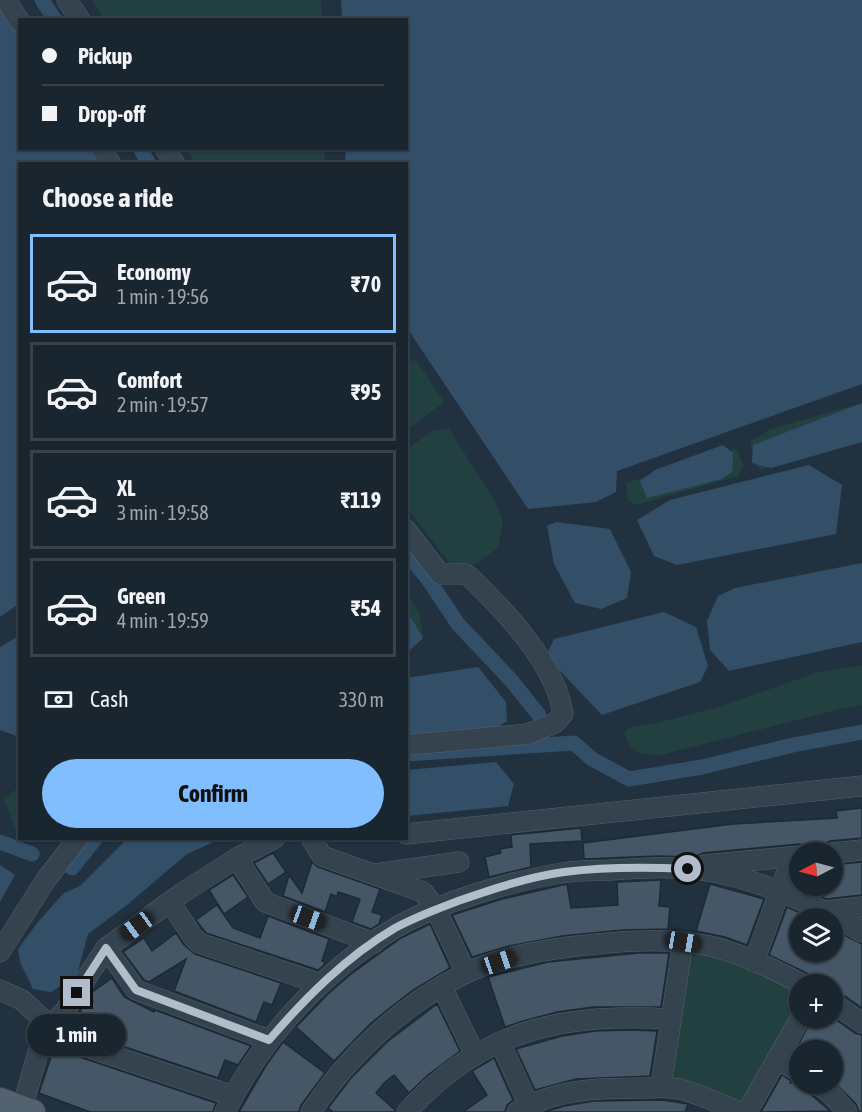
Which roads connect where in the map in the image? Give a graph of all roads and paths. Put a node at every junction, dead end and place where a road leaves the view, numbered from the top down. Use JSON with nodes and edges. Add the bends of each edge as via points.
{"nodes":[{"id":1,"x":6,"y":0,"type":"edge"},
{"id":2,"x":67,"y":0,"type":"edge"},
{"id":3,"x":18,"y":18,"type":"edge"},
{"id":4,"x":79,"y":18,"type":"edge"},
{"id":5,"x":408,"y":533,"type":"edge"},
{"id":6,"x":408,"y":745,"type":"edge"},
{"id":7,"x":862,"y":786,"type":"edge"},
{"id":8,"x":408,"y":834,"type":"edge"},
{"id":9,"x":76,"y":840,"type":"edge"},
{"id":10,"x":271,"y":840,"type":"edge"},
{"id":11,"x":312,"y":840,"type":"edge"},
{"id":12,"x":862,"y":850,"type":"edge"},
{"id":13,"x":843,"y":852,"type":"edge"},
{"id":14,"x":237,"y":858,"type":"junction"},
{"id":15,"x":789,"y":858,"type":"edge"},
{"id":16,"x":459,"y":862,"type":"dead end"},
{"id":17,"x":672,"y":868,"type":"junction"},
{"id":18,"x":789,"y":872,"type":"edge"},
{"id":19,"x":372,"y":874,"type":"junction"},
{"id":20,"x":780,"y":892,"type":"junction"},
{"id":21,"x":170,"y":902,"type":"junction"},
{"id":22,"x":862,"y":907,"type":"edge"},
{"id":23,"x":818,"y":908,"type":"edge"},
{"id":24,"x":436,"y":909,"type":"junction"},
{"id":25,"x":843,"y":909,"type":"edge"},
{"id":26,"x":843,"y":921,"type":"edge"},
{"id":27,"x":862,"y":932,"type":"edge"},
{"id":28,"x":683,"y":942,"type":"junction"},
{"id":29,"x":374,"y":943,"type":"junction"},
{"id":30,"x":106,"y":948,"type":"junction"},
{"id":31,"x":0,"y":952,"type":"edge"},
{"id":32,"x":754,"y":962,"type":"junction"},
{"id":33,"x":466,"y":974,"type":"junction"},
{"id":34,"x":789,"y":978,"type":"edge"},
{"id":35,"x":321,"y":984,"type":"junction"},
{"id":36,"x":442,"y":987,"type":"junction"},
{"id":37,"x":0,"y":990,"type":"edge"},
{"id":38,"x":843,"y":1010,"type":"edge"},
{"id":39,"x":670,"y":1019,"type":"junction"},
{"id":40,"x":53,"y":1023,"type":"junction"},
{"id":41,"x":862,"y":1023,"type":"edge"},
{"id":42,"x":795,"y":1028,"type":"edge"},
{"id":43,"x":269,"y":1040,"type":"junction"},
{"id":44,"x":500,"y":1042,"type":"junction"},
{"id":45,"x":475,"y":1055,"type":"junction"},
{"id":46,"x":777,"y":1059,"type":"junction"},
{"id":47,"x":789,"y":1066,"type":"edge"},
{"id":48,"x":661,"y":1086,"type":"junction"},
{"id":49,"x":831,"y":1094,"type":"edge"},
{"id":50,"x":693,"y":1103,"type":"edge"},
{"id":51,"x":229,"y":1104,"type":"edge"},
{"id":52,"x":18,"y":1107,"type":"edge"},
{"id":53,"x":526,"y":1110,"type":"edge"},
{"id":54,"x":310,"y":1112,"type":"edge"},
{"id":55,"x":407,"y":1112,"type":"edge"},
{"id":56,"x":739,"y":1112,"type":"edge"},
{"id":57,"x":747,"y":1112,"type":"edge"},
{"id":58,"x":847,"y":1112,"type":"edge"}],
"edges":[{"from":1,"to":3,"type":"street"},
{"from":2,"to":4,"type":"street"},
{"from":5,"to":6,"type":"street","via":[[440,574],[471,577],[521,630],[553,680],[563,714],[555,723],[528,734]]},
{"from":7,"to":8,"type":"street"},
{"from":9,"to":31,"type":"street"},
{"from":10,"to":14,"type":"street"},
{"from":11,"to":19,"type":"street","via":[[322,856]]},
{"from":12,"to":13,"type":"street"},
{"from":14,"to":21,"type":"street"},
{"from":14,"to":29,"type":"street","via":[[265,902]]},
{"from":15,"to":17,"type":"street"},
{"from":16,"to":19,"type":"street"},
{"from":17,"to":20,"type":"street","via":[[703,870]]},
{"from":17,"to":24,"type":"street","via":[[564,872],[517,882]]},
{"from":18,"to":20,"type":"street"},
{"from":19,"to":24,"type":"street","via":[[423,892]]},
{"from":20,"to":23,"type":"street"},
{"from":20,"to":32,"type":"street"},
{"from":21,"to":30,"type":"street"},
{"from":21,"to":35,"type":"street","via":[[200,943]]},
{"from":22,"to":25,"type":"street"},
{"from":24,"to":29,"type":"street"},
{"from":24,"to":33,"type":"street"},
{"from":26,"to":27,"type":"street"},
{"from":28,"to":32,"type":"street","via":[[712,947]]},
{"from":28,"to":33,"type":"street","via":[[575,946],[516,957]]},
{"from":28,"to":39,"type":"street"},
{"from":29,"to":35,"type":"street"},
{"from":30,"to":40,"type":"street"},
{"from":30,"to":43,"type":"street","via":[[136,990]]},
{"from":32,"to":34,"type":"street"},
{"from":33,"to":36,"type":"street"},
{"from":35,"to":43,"type":"street"},
{"from":36,"to":45,"type":"street"},
{"from":36,"to":54,"type":"street","via":[[411,1005],[365,1044]]},
{"from":37,"to":40,"type":"street","via":[[22,1000]]},
{"from":38,"to":41,"type":"street"},
{"from":39,"to":44,"type":"street","via":[[599,1018],[556,1024]]},
{"from":39,"to":48,"type":"street"},
{"from":40,"to":51,"type":"street","via":[[78,1044]]},
{"from":40,"to":52,"type":"street","via":[[44,1032]]},
{"from":42,"to":46,"type":"street"},
{"from":43,"to":51,"type":"street"},
{"from":44,"to":45,"type":"street"},
{"from":44,"to":53,"type":"street"},
{"from":45,"to":55,"type":"street","via":[[442,1078]]},
{"from":46,"to":47,"type":"street"},
{"from":46,"to":57,"type":"street"},
{"from":48,"to":50,"type":"street","via":[[682,1090]]},
{"from":48,"to":53,"type":"street","via":[[573,1091]]},
{"from":49,"to":58,"type":"street"},
{"from":50,"to":56,"type":"street"}]}
